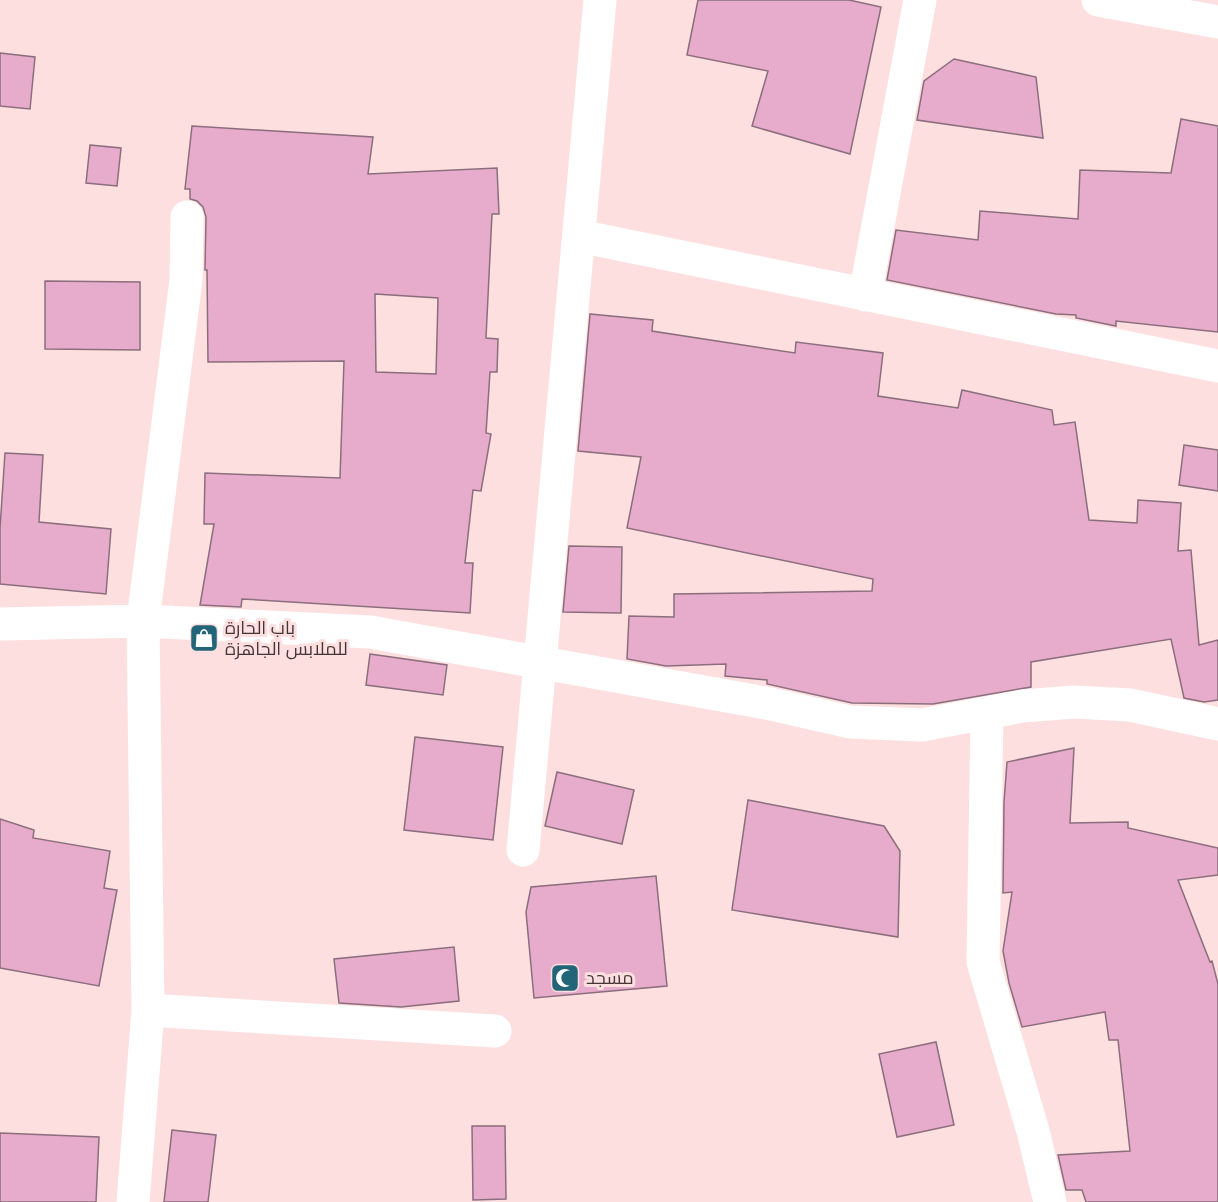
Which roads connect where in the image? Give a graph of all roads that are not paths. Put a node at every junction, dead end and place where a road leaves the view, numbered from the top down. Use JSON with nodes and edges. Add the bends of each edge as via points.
{"nodes":[{"id":1,"x":600,"y":0,"type":"edge"},
{"id":2,"x":921,"y":0,"type":"edge"},
{"id":3,"x":1098,"y":0,"type":"edge"},
{"id":4,"x":1218,"y":22,"type":"edge"},
{"id":5,"x":187,"y":217,"type":"dead end"},
{"id":6,"x":579,"y":236,"type":"junction"},
{"id":7,"x":865,"y":295,"type":"junction"},
{"id":8,"x":1218,"y":366,"type":"edge"},
{"id":9,"x":143,"y":621,"type":"junction"},
{"id":10,"x":0,"y":624,"type":"edge"},
{"id":11,"x":541,"y":663,"type":"junction"},
{"id":12,"x":987,"y":713,"type":"junction"},
{"id":13,"x":1218,"y":724,"type":"edge"},
{"id":14,"x":523,"y":850,"type":"dead end"},
{"id":15,"x":148,"y":1010,"type":"junction"},
{"id":16,"x":495,"y":1031,"type":"dead end"},
{"id":17,"x":133,"y":1202,"type":"edge"},
{"id":18,"x":1050,"y":1202,"type":"edge"}],
"edges":[{"from":1,"to":6,"type":"street"},
{"from":2,"to":7,"type":"street"},
{"from":3,"to":4,"type":"street"},
{"from":5,"to":9,"type":"street","via":[[186,280]]},
{"from":6,"to":7,"type":"street"},
{"from":6,"to":11,"type":"street"},
{"from":7,"to":8,"type":"street"},
{"from":9,"to":10,"type":"street"},
{"from":9,"to":11,"type":"street","via":[[370,633]]},
{"from":9,"to":15,"type":"street"},
{"from":11,"to":12,"type":"street","via":[[850,722],[922,725]]},
{"from":11,"to":14,"type":"street"},
{"from":12,"to":13,"type":"street","via":[[1074,702],[1131,705]]},
{"from":12,"to":18,"type":"street","via":[[983,962]]},
{"from":15,"to":16,"type":"street"},
{"from":15,"to":17,"type":"street"}]}
